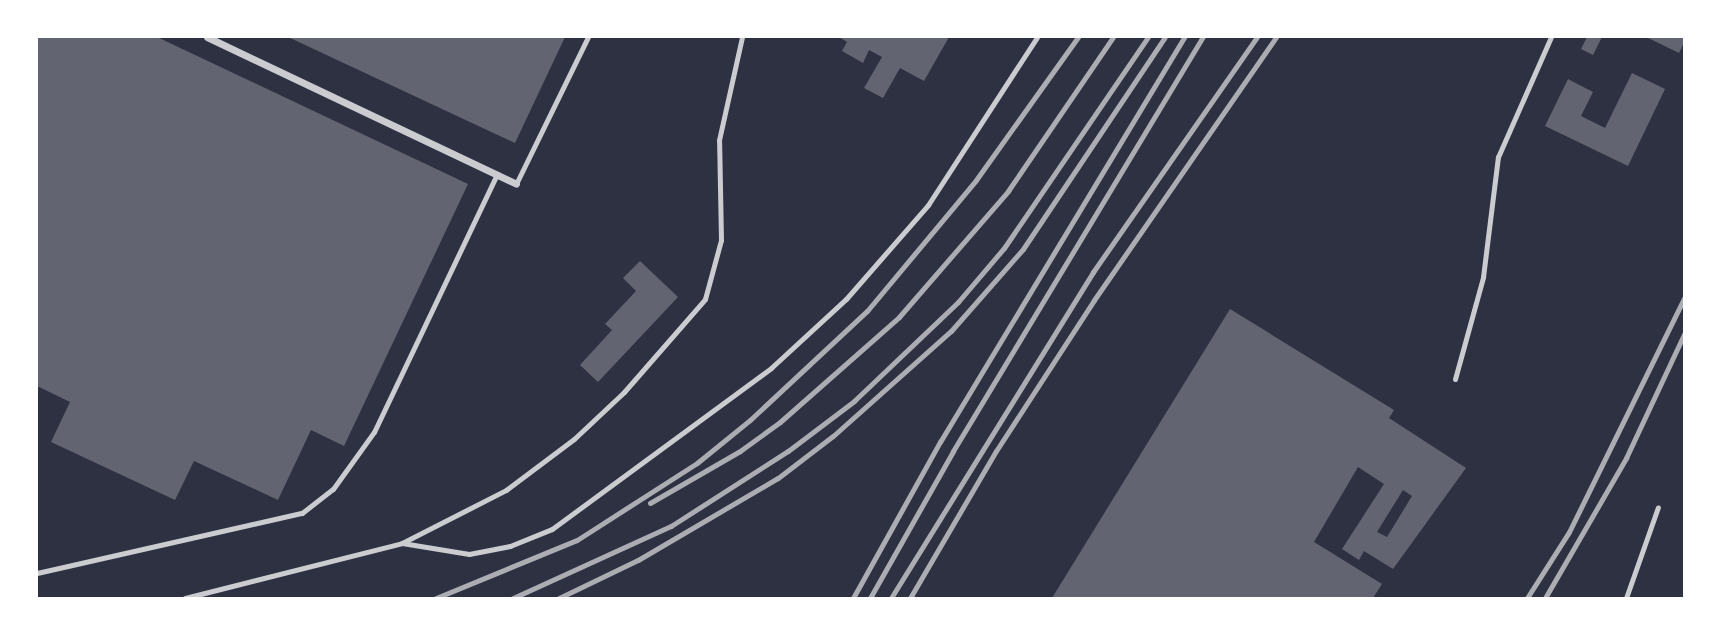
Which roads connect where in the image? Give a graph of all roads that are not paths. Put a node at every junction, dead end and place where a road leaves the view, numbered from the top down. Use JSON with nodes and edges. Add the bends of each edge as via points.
{"nodes":[{"id":1,"x":206,"y":37,"type":"edge"},
{"id":2,"x":588,"y":37,"type":"edge"},
{"id":3,"x":742,"y":37,"type":"edge"},
{"id":4,"x":1037,"y":37,"type":"edge"},
{"id":5,"x":1551,"y":37,"type":"edge"},
{"id":6,"x":497,"y":174,"type":"junction"},
{"id":7,"x":516,"y":184,"type":"joint"},
{"id":8,"x":1455,"y":379,"type":"dead end"},
{"id":9,"x":1658,"y":507,"type":"dead end"},
{"id":10,"x":402,"y":543,"type":"junction"},
{"id":11,"x":37,"y":573,"type":"edge"},
{"id":12,"x":185,"y":598,"type":"edge"},
{"id":13,"x":1626,"y":598,"type":"edge"}],
"edges":[{"from":1,"to":6,"type":"street"},
{"from":2,"to":7,"type":"lane"},
{"from":3,"to":10,"type":"lane","via":[[719,140],[721,240],[705,299],[660,354],[573,439],[506,490]]},
{"from":4,"to":10,"type":"lane","via":[[928,205],[846,299],[771,368],[552,529],[510,546],[469,554]]},
{"from":5,"to":8,"type":"lane","via":[[1498,158],[1483,277]]},
{"from":6,"to":7,"type":"street"},
{"from":6,"to":11,"type":"lane","via":[[374,432],[333,489],[302,513]]},
{"from":9,"to":13,"type":"lane"},
{"from":10,"to":12,"type":"lane"}]}
